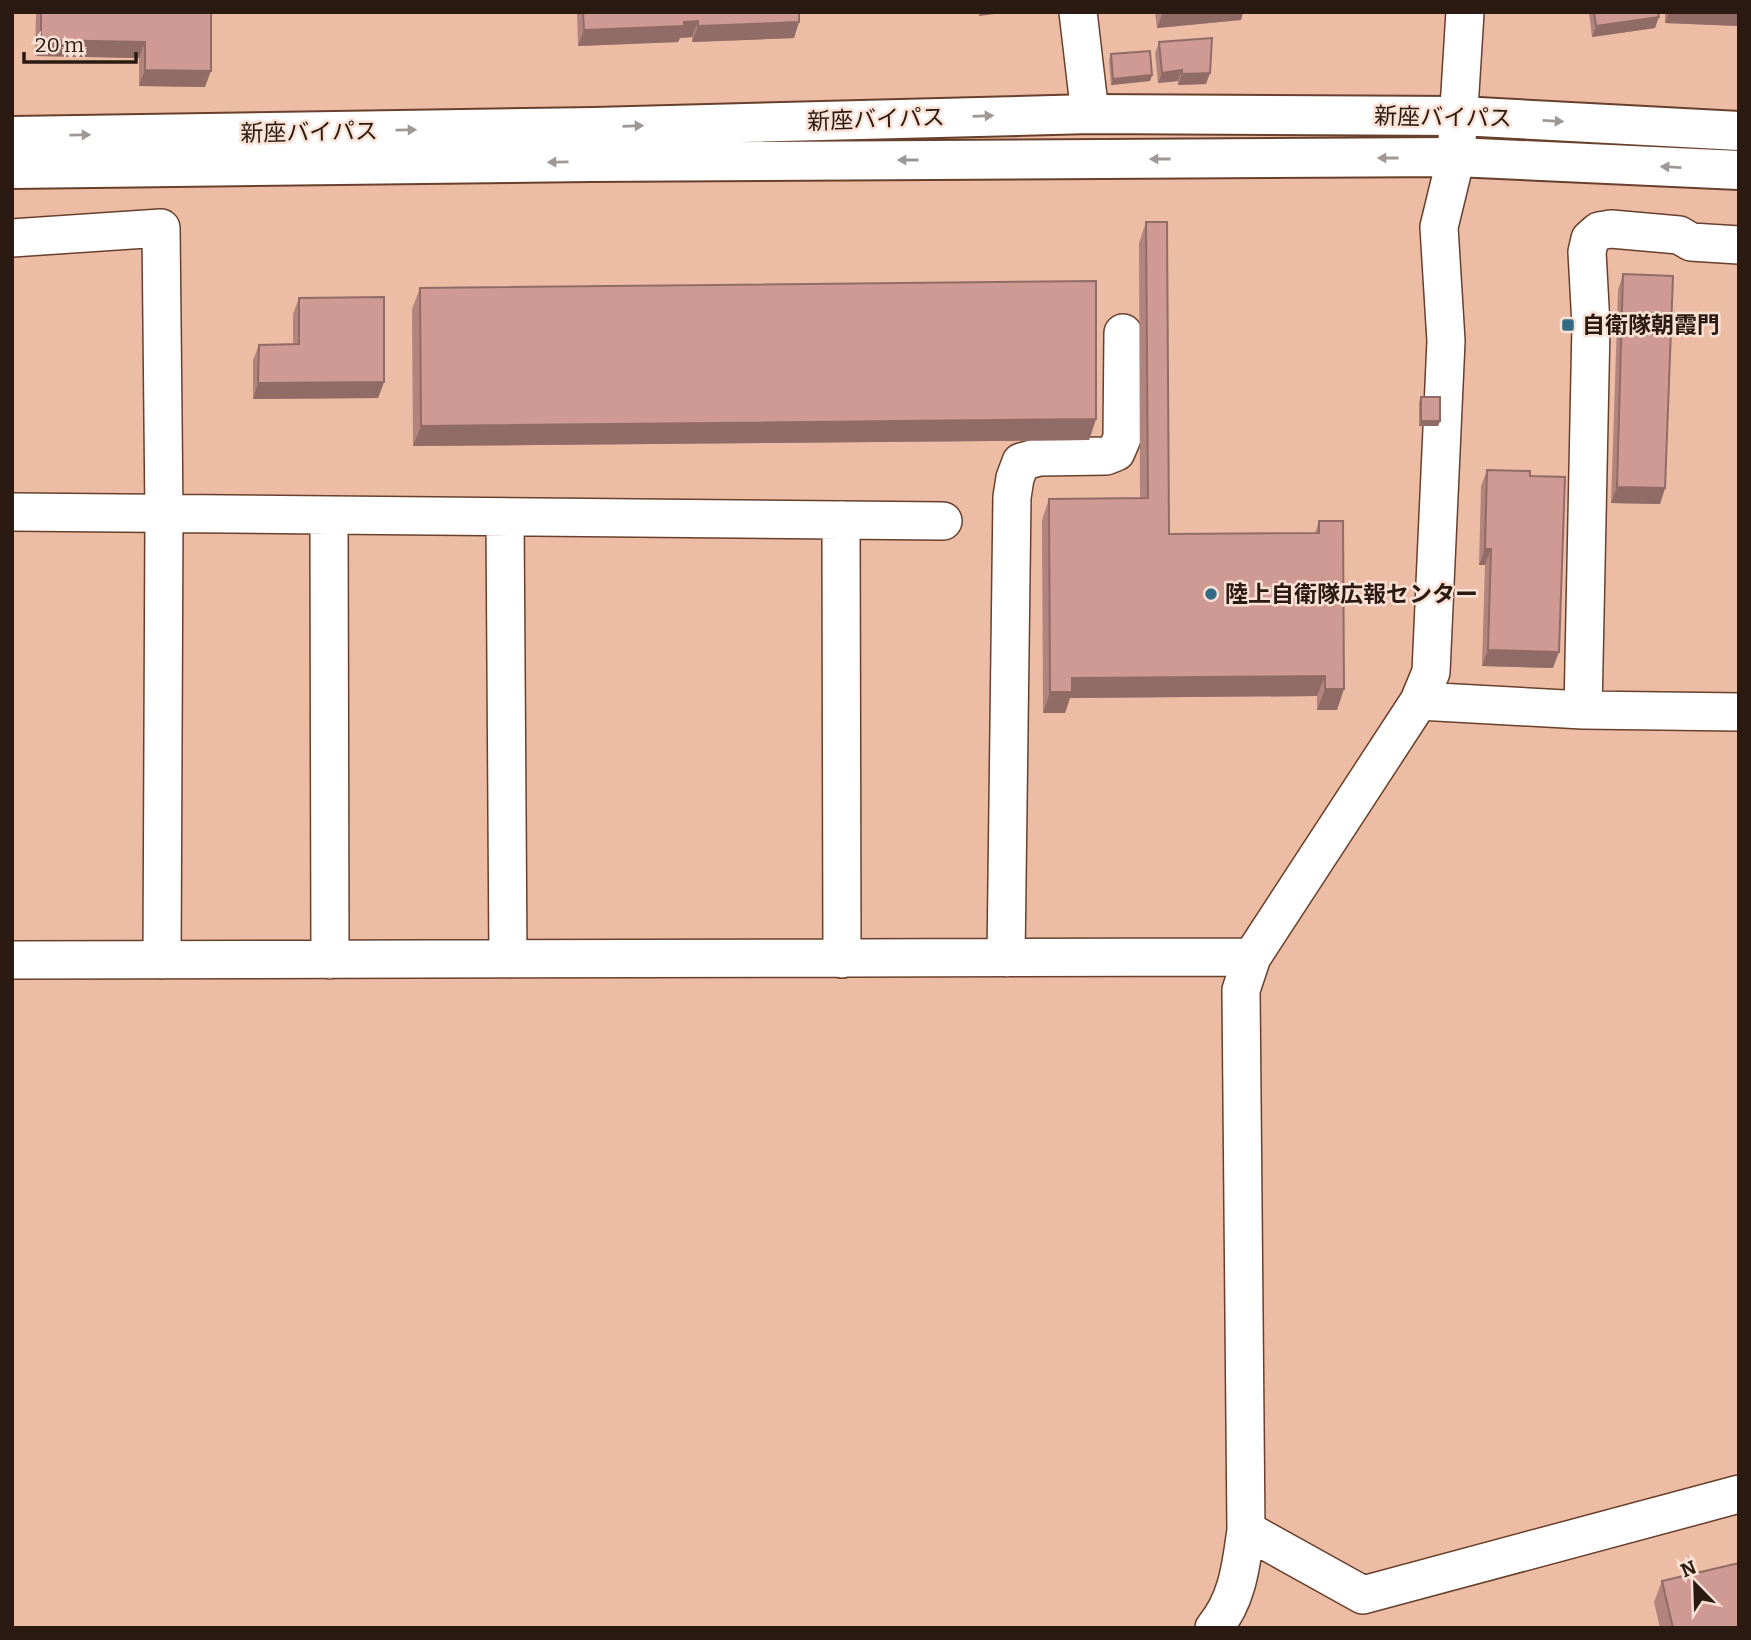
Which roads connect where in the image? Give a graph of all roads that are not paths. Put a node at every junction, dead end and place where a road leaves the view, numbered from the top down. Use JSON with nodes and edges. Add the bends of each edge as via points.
{"nodes":[{"id":1,"x":1078,"y":12,"type":"edge"},
{"id":2,"x":1465,"y":12,"type":"edge"},
{"id":3,"x":1090,"y":114,"type":"junction"},
{"id":4,"x":1460,"y":116,"type":"junction"},
{"id":5,"x":1739,"y":131,"type":"edge"},
{"id":6,"x":12,"y":136,"type":"edge"},
{"id":7,"x":1456,"y":157,"type":"junction"},
{"id":8,"x":12,"y":169,"type":"edge"},
{"id":9,"x":1739,"y":170,"type":"edge"},
{"id":10,"x":12,"y":239,"type":"edge"},
{"id":11,"x":1739,"y":245,"type":"edge"},
{"id":12,"x":1123,"y":333,"type":"dead end"},
{"id":13,"x":12,"y":512,"type":"edge"},
{"id":14,"x":163,"y":514,"type":"junction"},
{"id":15,"x":329,"y":515,"type":"junction"},
{"id":16,"x":505,"y":517,"type":"junction"},
{"id":17,"x":841,"y":520,"type":"junction"},
{"id":18,"x":943,"y":521,"type":"dead end"},
{"id":19,"x":1419,"y":701,"type":"junction"},
{"id":20,"x":1583,"y":710,"type":"junction"},
{"id":21,"x":1739,"y":712,"type":"edge"},
{"id":22,"x":1252,"y":957,"type":"junction"},
{"id":23,"x":1006,"y":958,"type":"junction"},
{"id":24,"x":508,"y":959,"type":"junction"},
{"id":25,"x":842,"y":959,"type":"junction"},
{"id":26,"x":12,"y":960,"type":"edge"},
{"id":27,"x":162,"y":960,"type":"junction"},
{"id":28,"x":330,"y":960,"type":"junction"},
{"id":29,"x":1739,"y":1494,"type":"edge"},
{"id":30,"x":1246,"y":1530,"type":"junction"},
{"id":31,"x":1214,"y":1628,"type":"edge"}],
"edges":[{"from":1,"to":3,"type":"street"},
{"from":2,"to":4,"type":"street"},
{"from":3,"to":4,"type":"highway","name":"新座バイパス"},
{"from":6,"to":3,"type":"highway","name":"新座バイパス","one_way":true},
{"from":4,"to":5,"type":"highway","name":"新座バイパス","one_way":true},
{"from":4,"to":7,"type":"street"},
{"from":7,"to":8,"type":"highway","name":"新座バイパス","one_way":true},
{"from":9,"to":7,"type":"highway","name":"新座バイパス","one_way":true},
{"from":7,"to":19,"type":"street","via":[[1439,227],[1446,341],[1430,672]]},
{"from":10,"to":14,"type":"street","via":[[162,228]]},
{"from":11,"to":20,"type":"street","via":[[1611,229],[1590,239]]},
{"from":12,"to":23,"type":"street","via":[[1122,438],[1116,452],[1039,457],[1021,462],[1015,478]]},
{"from":13,"to":14,"type":"street"},
{"from":14,"to":15,"type":"street"},
{"from":14,"to":27,"type":"street"},
{"from":15,"to":16,"type":"street"},
{"from":15,"to":28,"type":"street"},
{"from":16,"to":17,"type":"street"},
{"from":16,"to":24,"type":"street"},
{"from":17,"to":18,"type":"street"},
{"from":17,"to":25,"type":"street"},
{"from":19,"to":20,"type":"street"},
{"from":19,"to":22,"type":"street"},
{"from":20,"to":21,"type":"street"},
{"from":22,"to":23,"type":"street"},
{"from":22,"to":30,"type":"street","via":[[1241,990]]},
{"from":23,"to":25,"type":"street"},
{"from":24,"to":25,"type":"street"},
{"from":24,"to":28,"type":"street"},
{"from":26,"to":27,"type":"street"},
{"from":27,"to":28,"type":"street"},
{"from":29,"to":30,"type":"street","via":[[1363,1595]]},
{"from":30,"to":31,"type":"street","via":[[1240,1576],[1227,1612]]}]}
